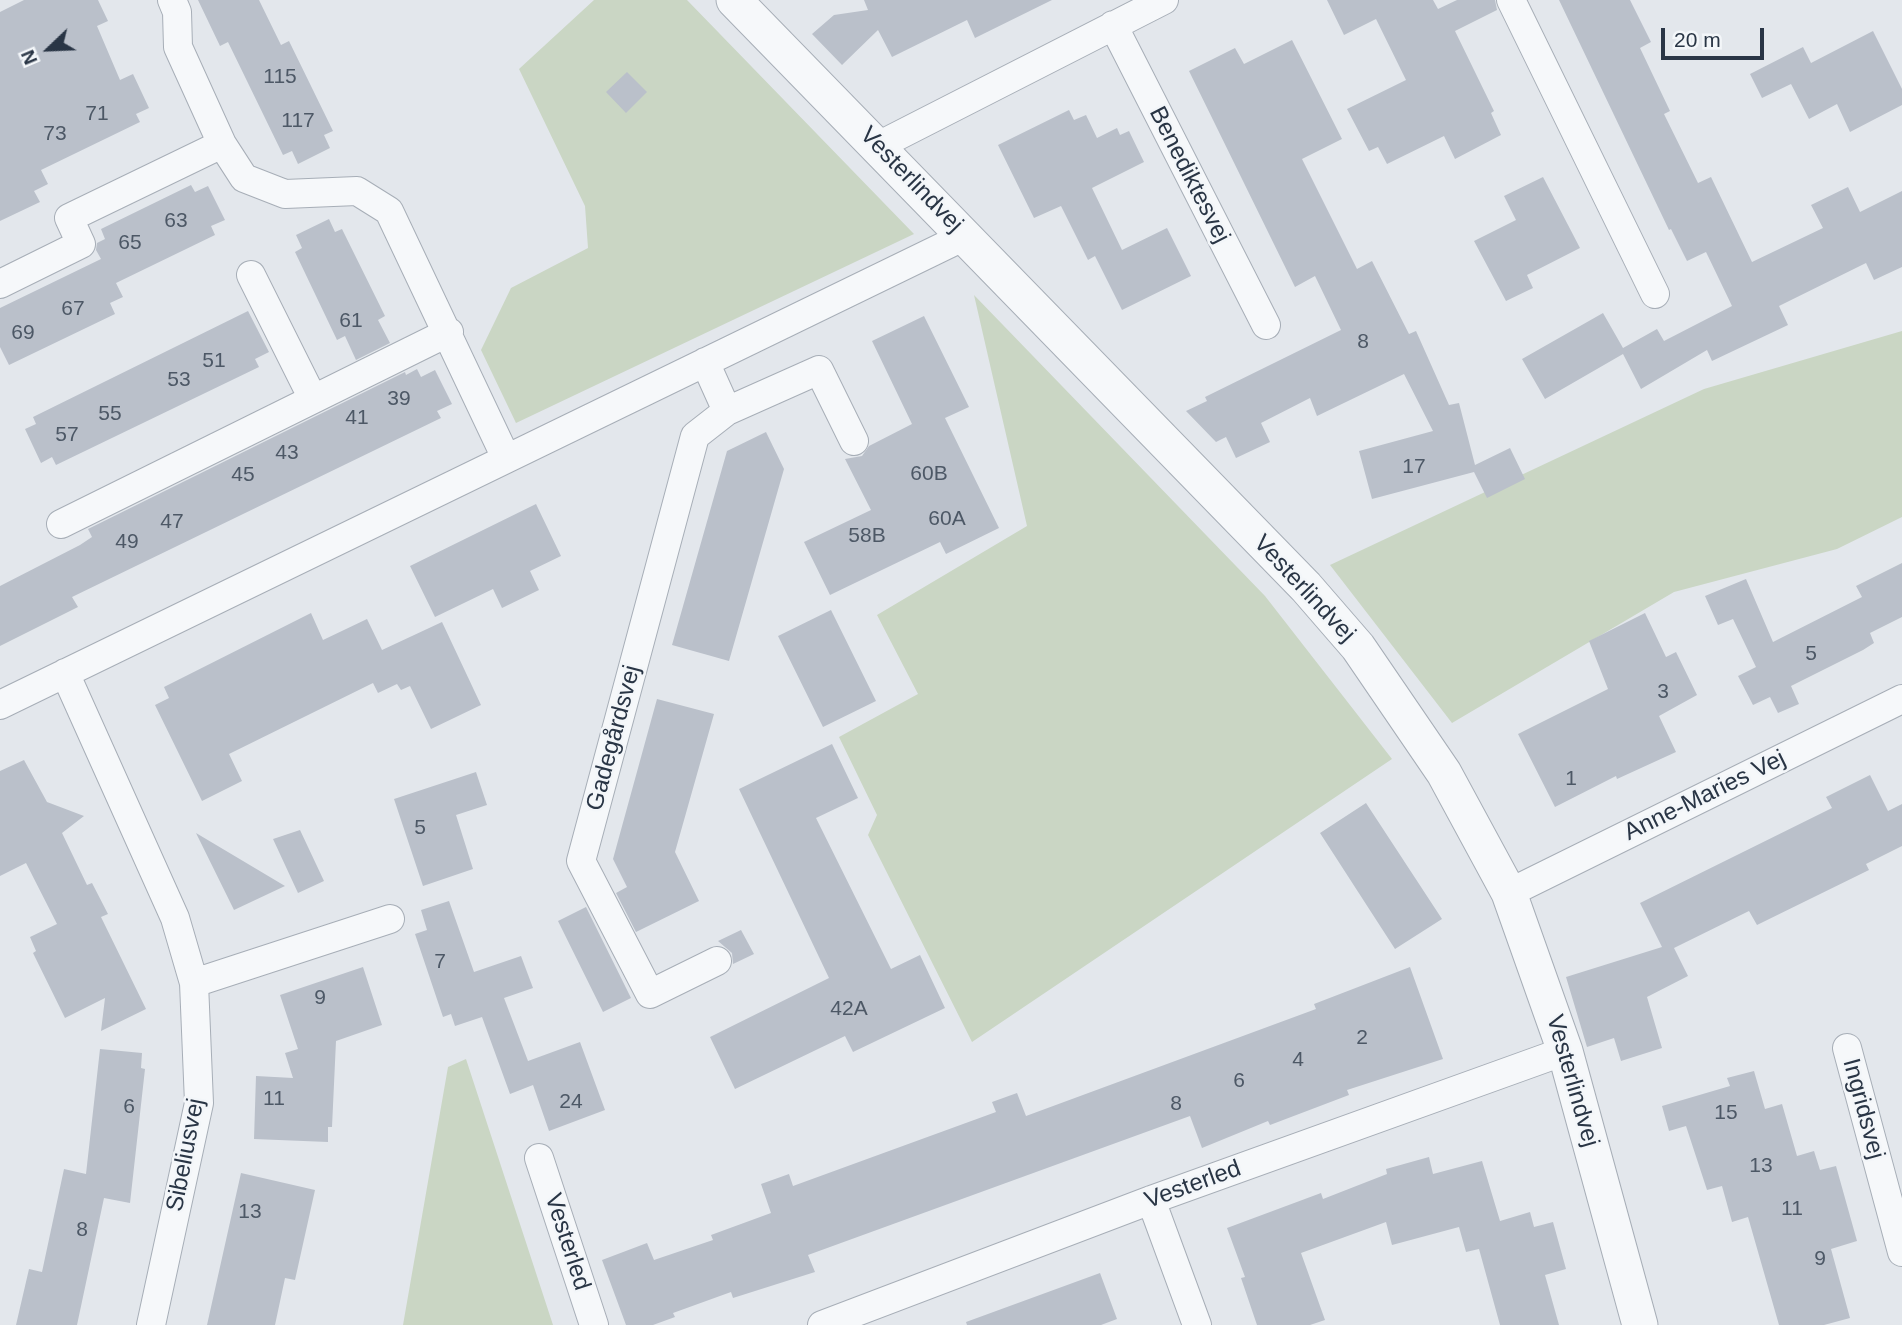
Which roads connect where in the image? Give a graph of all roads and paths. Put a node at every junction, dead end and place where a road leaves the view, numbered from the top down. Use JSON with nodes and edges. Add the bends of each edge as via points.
{"nodes":[{"id":1,"x":172,"y":0,"type":"edge"},
{"id":2,"x":734,"y":0,"type":"edge"},
{"id":3,"x":1164,"y":0,"type":"edge"},
{"id":4,"x":1511,"y":0,"type":"edge"},
{"id":5,"x":1112,"y":25,"type":"junction"},
{"id":6,"x":222,"y":144,"type":"junction"},
{"id":7,"x":878,"y":146,"type":"junction"},
{"id":8,"x":965,"y":236,"type":"junction"},
{"id":9,"x":251,"y":275,"type":"dead end"},
{"id":10,"x":0,"y":284,"type":"edge"},
{"id":11,"x":1655,"y":294,"type":"dead end"},
{"id":12,"x":1266,"y":325,"type":"dead end"},
{"id":13,"x":449,"y":332,"type":"junction"},
{"id":14,"x":705,"y":362,"type":"junction"},
{"id":15,"x":313,"y":399,"type":"junction"},
{"id":16,"x":727,"y":411,"type":"junction"},
{"id":17,"x":854,"y":442,"type":"dead end"},
{"id":18,"x":506,"y":458,"type":"junction"},
{"id":19,"x":61,"y":524,"type":"dead end"},
{"id":20,"x":65,"y":673,"type":"junction"},
{"id":21,"x":1902,"y":699,"type":"edge"},
{"id":22,"x":0,"y":705,"type":"edge"},
{"id":23,"x":1508,"y":893,"type":"junction"},
{"id":24,"x":390,"y":919,"type":"dead end"},
{"id":25,"x":717,"y":961,"type":"dead end"},
{"id":26,"x":194,"y":983,"type":"junction"},
{"id":27,"x":1847,"y":1048,"type":"dead end"},
{"id":28,"x":1565,"y":1051,"type":"junction"},
{"id":29,"x":539,"y":1158,"type":"dead end"},
{"id":30,"x":1151,"y":1200,"type":"junction"},
{"id":31,"x":1902,"y":1252,"type":"edge"},
{"id":32,"x":151,"y":1325,"type":"edge"},
{"id":33,"x":594,"y":1325,"type":"edge"},
{"id":34,"x":822,"y":1325,"type":"edge"},
{"id":35,"x":1197,"y":1325,"type":"edge"},
{"id":36,"x":1640,"y":1325,"type":"edge"}],
"edges":[{"from":1,"to":6,"type":"street","via":[[178,47]]},
{"from":2,"to":7,"type":"street","name":"Vesterlindvej"},
{"from":3,"to":5,"type":"street"},
{"from":4,"to":11,"type":"street"},
{"from":5,"to":7,"type":"street"},
{"from":5,"to":12,"type":"street","name":"Benediktesvej"},
{"from":6,"to":10,"type":"street","via":[[69,218],[81,244]]},
{"from":6,"to":13,"type":"street","via":[[244,178],[285,194],[357,191],[389,211]]},
{"from":7,"to":8,"type":"street","name":"Vesterlindvej"},
{"from":8,"to":14,"type":"street"},
{"from":8,"to":23,"type":"street","name":"Vesterlindvej","via":[[1306,587],[1358,647],[1444,773]]},
{"from":9,"to":15,"type":"street"},
{"from":13,"to":15,"type":"street"},
{"from":13,"to":18,"type":"street"},
{"from":14,"to":16,"type":"street"},
{"from":14,"to":18,"type":"street"},
{"from":15,"to":19,"type":"street"},
{"from":16,"to":17,"type":"street","name":"Gadegårdsvej","via":[[819,370]]},
{"from":16,"to":25,"type":"street","name":"Gadegårdsvej","via":[[695,436],[581,861],[650,995]]},
{"from":18,"to":20,"type":"street"},
{"from":20,"to":22,"type":"street"},
{"from":20,"to":26,"type":"street","name":"Sibeliusvej","via":[[176,918]]},
{"from":21,"to":23,"type":"street","name":"Anne-Maries Vej"},
{"from":23,"to":28,"type":"street","name":"Vesterlindvej"},
{"from":24,"to":26,"type":"street"},
{"from":26,"to":32,"type":"street","name":"Sibeliusvej","via":[[199,1103]]},
{"from":27,"to":31,"type":"street","name":"Ingridsvej"},
{"from":28,"to":30,"type":"street","name":"Vesterled"},
{"from":28,"to":36,"type":"street","name":"Vesterlindvej"},
{"from":29,"to":33,"type":"street","name":"Vesterled"},
{"from":30,"to":34,"type":"street","name":"Vesterled"},
{"from":30,"to":35,"type":"street"}]}
